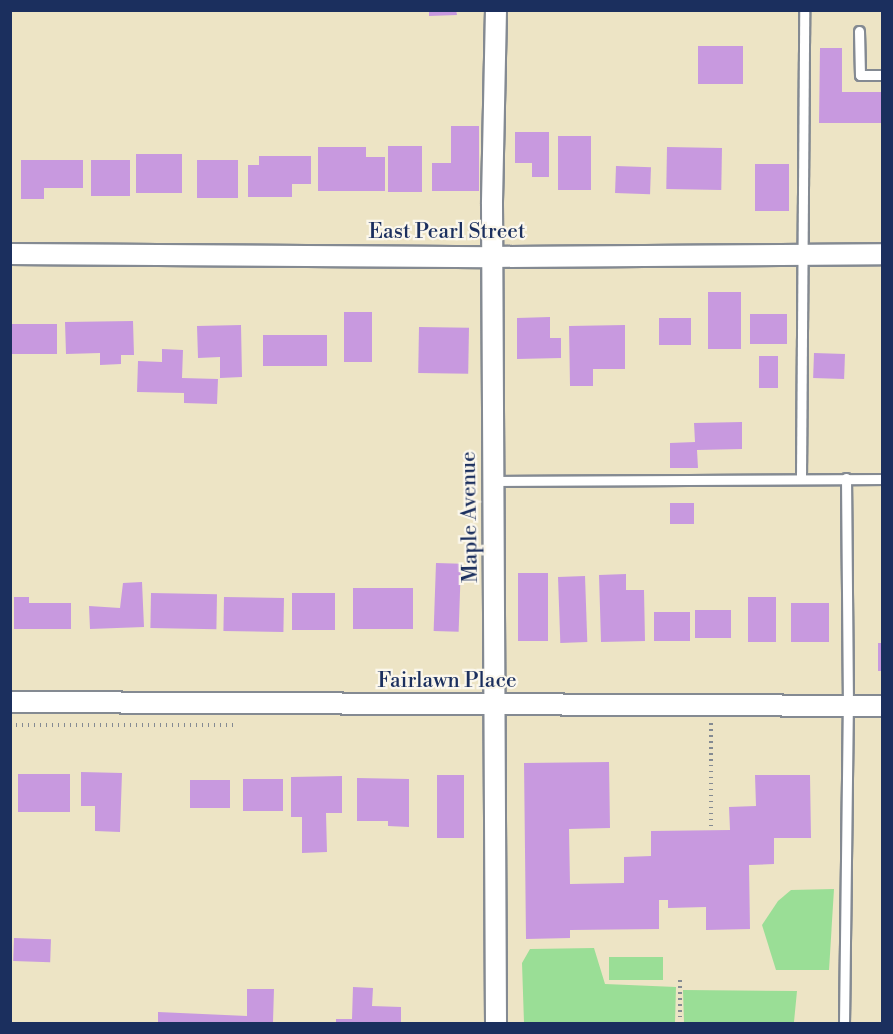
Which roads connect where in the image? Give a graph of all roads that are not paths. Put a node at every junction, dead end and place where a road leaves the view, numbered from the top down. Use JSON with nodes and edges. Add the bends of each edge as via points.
{"nodes":[{"id":1,"x":496,"y":10,"type":"edge"},
{"id":2,"x":804,"y":10,"type":"edge"},
{"id":3,"x":859,"y":31,"type":"dead end"},
{"id":4,"x":882,"y":75,"type":"edge"},
{"id":5,"x":10,"y":254,"type":"edge"},
{"id":6,"x":805,"y":254,"type":"junction"},
{"id":7,"x":882,"y":254,"type":"edge"},
{"id":8,"x":492,"y":257,"type":"junction"},
{"id":9,"x":801,"y":478,"type":"junction"},
{"id":10,"x":846,"y":478,"type":"junction"},
{"id":11,"x":882,"y":479,"type":"edge"},
{"id":12,"x":494,"y":481,"type":"junction"},
{"id":13,"x":10,"y":702,"type":"edge"},
{"id":14,"x":496,"y":705,"type":"junction"},
{"id":15,"x":848,"y":706,"type":"junction"},
{"id":16,"x":882,"y":706,"type":"edge"},
{"id":17,"x":496,"y":1023,"type":"edge"},
{"id":18,"x":844,"y":1023,"type":"edge"}],
"edges":[{"from":1,"to":8,"type":"street","name":"Maple Avenue"},
{"from":2,"to":6,"type":"lane"},
{"from":3,"to":4,"type":"lane","via":[[860,75]]},
{"from":5,"to":8,"type":"street","name":"East Pearl Street"},
{"from":6,"to":7,"type":"street","name":"East Pearl Street"},
{"from":6,"to":8,"type":"street","name":"East Pearl Street"},
{"from":6,"to":9,"type":"lane"},
{"from":8,"to":12,"type":"street","name":"Maple Avenue"},
{"from":9,"to":10,"type":"lane"},
{"from":9,"to":12,"type":"lane"},
{"from":10,"to":11,"type":"lane"},
{"from":10,"to":15,"type":"lane"},
{"from":12,"to":14,"type":"street","name":"Maple Avenue"},
{"from":13,"to":14,"type":"street","name":"Fairlawn Place"},
{"from":14,"to":15,"type":"street","name":"Fairlawn Place"},
{"from":14,"to":17,"type":"street","name":"Maple Avenue"},
{"from":15,"to":16,"type":"street","name":"Fairlawn Place"},
{"from":15,"to":18,"type":"lane"}]}
